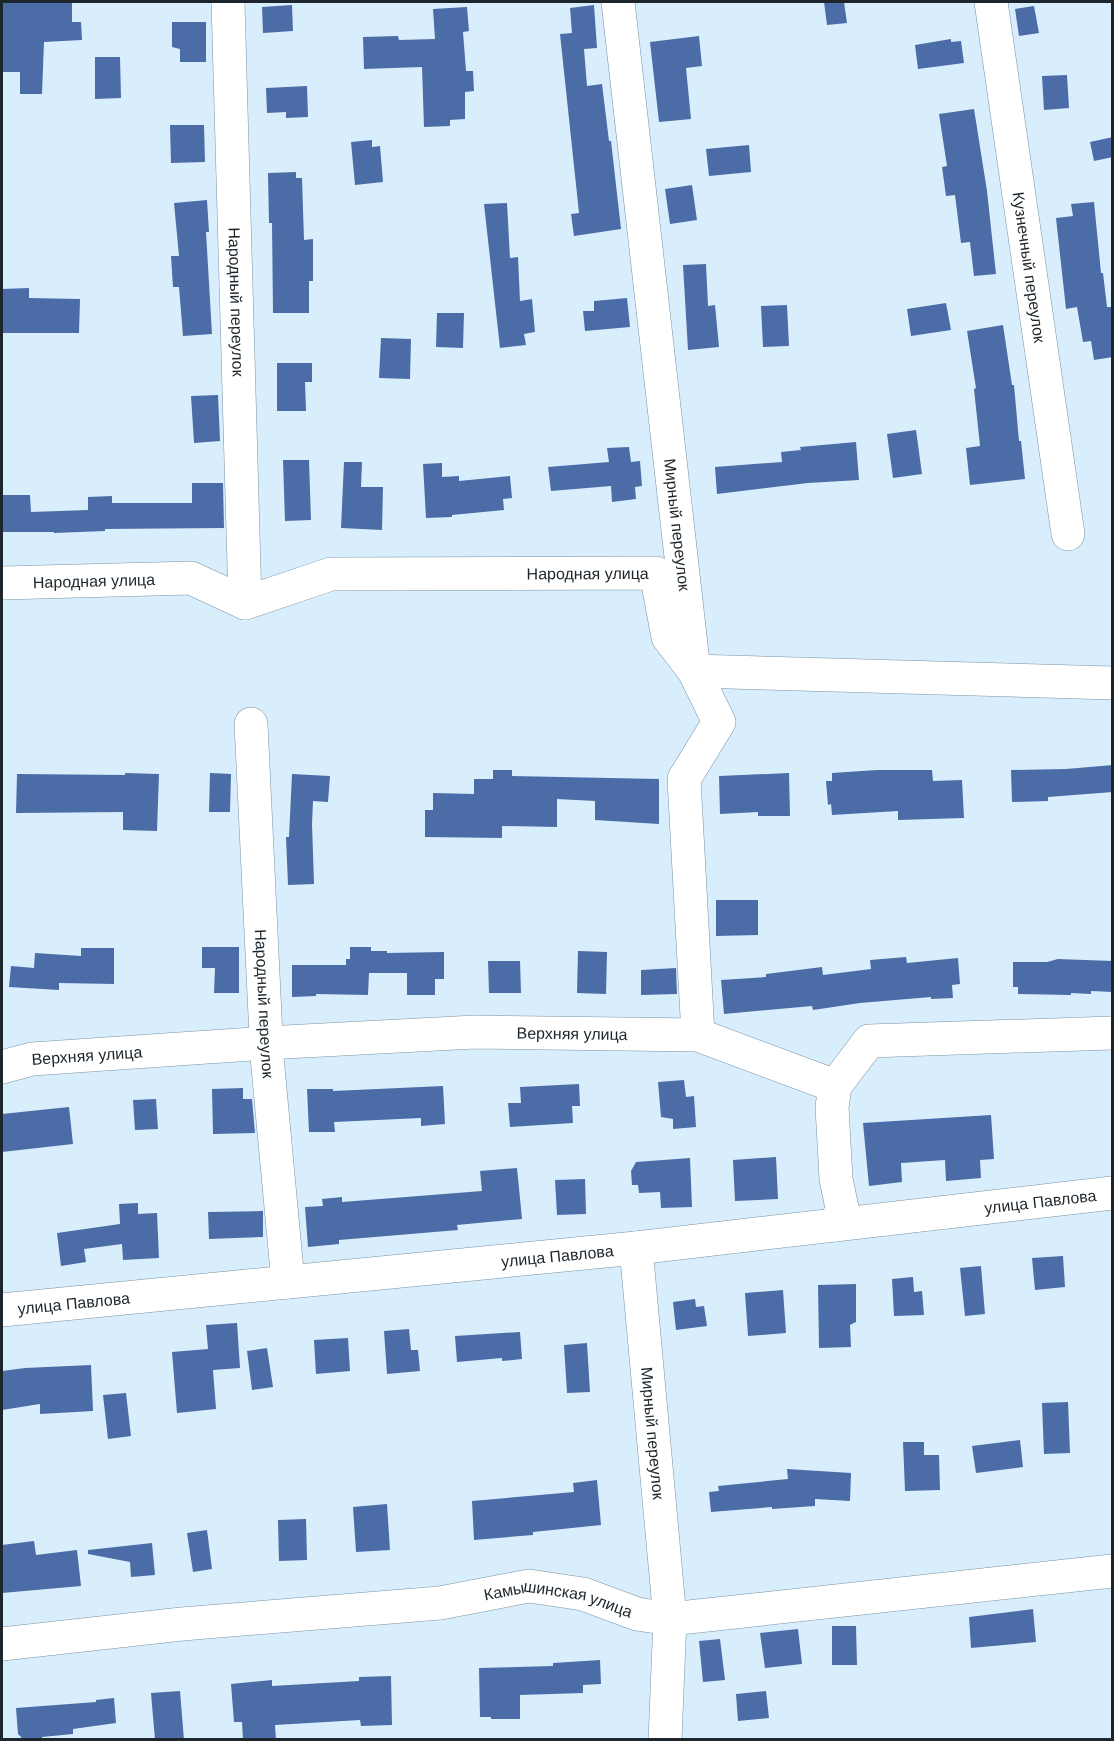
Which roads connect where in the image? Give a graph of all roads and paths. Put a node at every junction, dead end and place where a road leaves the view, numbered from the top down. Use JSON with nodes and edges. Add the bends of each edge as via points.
{"nodes":[{"id":1,"x":228,"y":2,"type":"edge"},
{"id":2,"x":618,"y":2,"type":"edge"},
{"id":3,"x":991,"y":2,"type":"edge"},
{"id":4,"x":1068,"y":534,"type":"dead end"},
{"id":5,"x":2,"y":583,"type":"edge"},
{"id":6,"x":245,"y":603,"type":"junction"},
{"id":7,"x":694,"y":671,"type":"junction"},
{"id":8,"x":1113,"y":683,"type":"edge"},
{"id":9,"x":251,"y":724,"type":"dead end"},
{"id":10,"x":1113,"y":1033,"type":"edge"},
{"id":11,"x":698,"y":1035,"type":"junction"},
{"id":12,"x":266,"y":1043,"type":"junction"},
{"id":13,"x":2,"y":1067,"type":"edge"},
{"id":14,"x":836,"y":1086,"type":"junction"},
{"id":15,"x":1113,"y":1193,"type":"edge"},
{"id":16,"x":836,"y":1225,"type":"junction"},
{"id":17,"x":636,"y":1248,"type":"junction"},
{"id":18,"x":288,"y":1282,"type":"junction"},
{"id":19,"x":2,"y":1310,"type":"edge"},
{"id":20,"x":1113,"y":1571,"type":"edge"},
{"id":21,"x":670,"y":1619,"type":"junction"},
{"id":22,"x":2,"y":1644,"type":"edge"},
{"id":23,"x":665,"y":1740,"type":"edge"}],
"edges":[{"from":1,"to":6,"type":"street","name":"Народный переулок"},
{"from":2,"to":7,"type":"street","name":"Мирный переулок"},
{"from":3,"to":4,"type":"street","name":"Кузнечный переулок"},
{"from":5,"to":6,"type":"street","name":"Народная улица","via":[[191,578]]},
{"from":6,"to":7,"type":"street","name":"Народная улица","via":[[331,574],[657,573],[668,636]]},
{"from":7,"to":8,"type":"street"},
{"from":7,"to":11,"type":"street","name":"Мирный переулок","via":[[719,722],[684,779]]},
{"from":9,"to":12,"type":"street","name":"Народный переулок"},
{"from":10,"to":14,"type":"street","via":[[869,1041]]},
{"from":11,"to":12,"type":"street","name":"Верхняя улица","via":[[474,1032]]},
{"from":11,"to":14,"type":"street","name":"Верхняя улица"},
{"from":12,"to":13,"type":"street","name":"Верхняя улица","via":[[32,1059]]},
{"from":12,"to":18,"type":"street","name":"Народный переулок"},
{"from":14,"to":16,"type":"street","via":[[832,1107],[836,1179],[842,1208]]},
{"from":15,"to":16,"type":"street","name":"улица Павлова"},
{"from":16,"to":17,"type":"street","name":"улица Павлова"},
{"from":17,"to":18,"type":"street","name":"улица Павлова"},
{"from":17,"to":21,"type":"street","name":"Мирный переулок"},
{"from":18,"to":19,"type":"street","name":"улица Павлова"},
{"from":20,"to":21,"type":"street","name":"Камышинская улица"},
{"from":21,"to":22,"type":"street","name":"Камышинская улица","via":[[637,1614],[583,1594],[529,1586],[440,1604],[182,1624]]},
{"from":21,"to":23,"type":"street","name":"Мирный переулок"}]}
